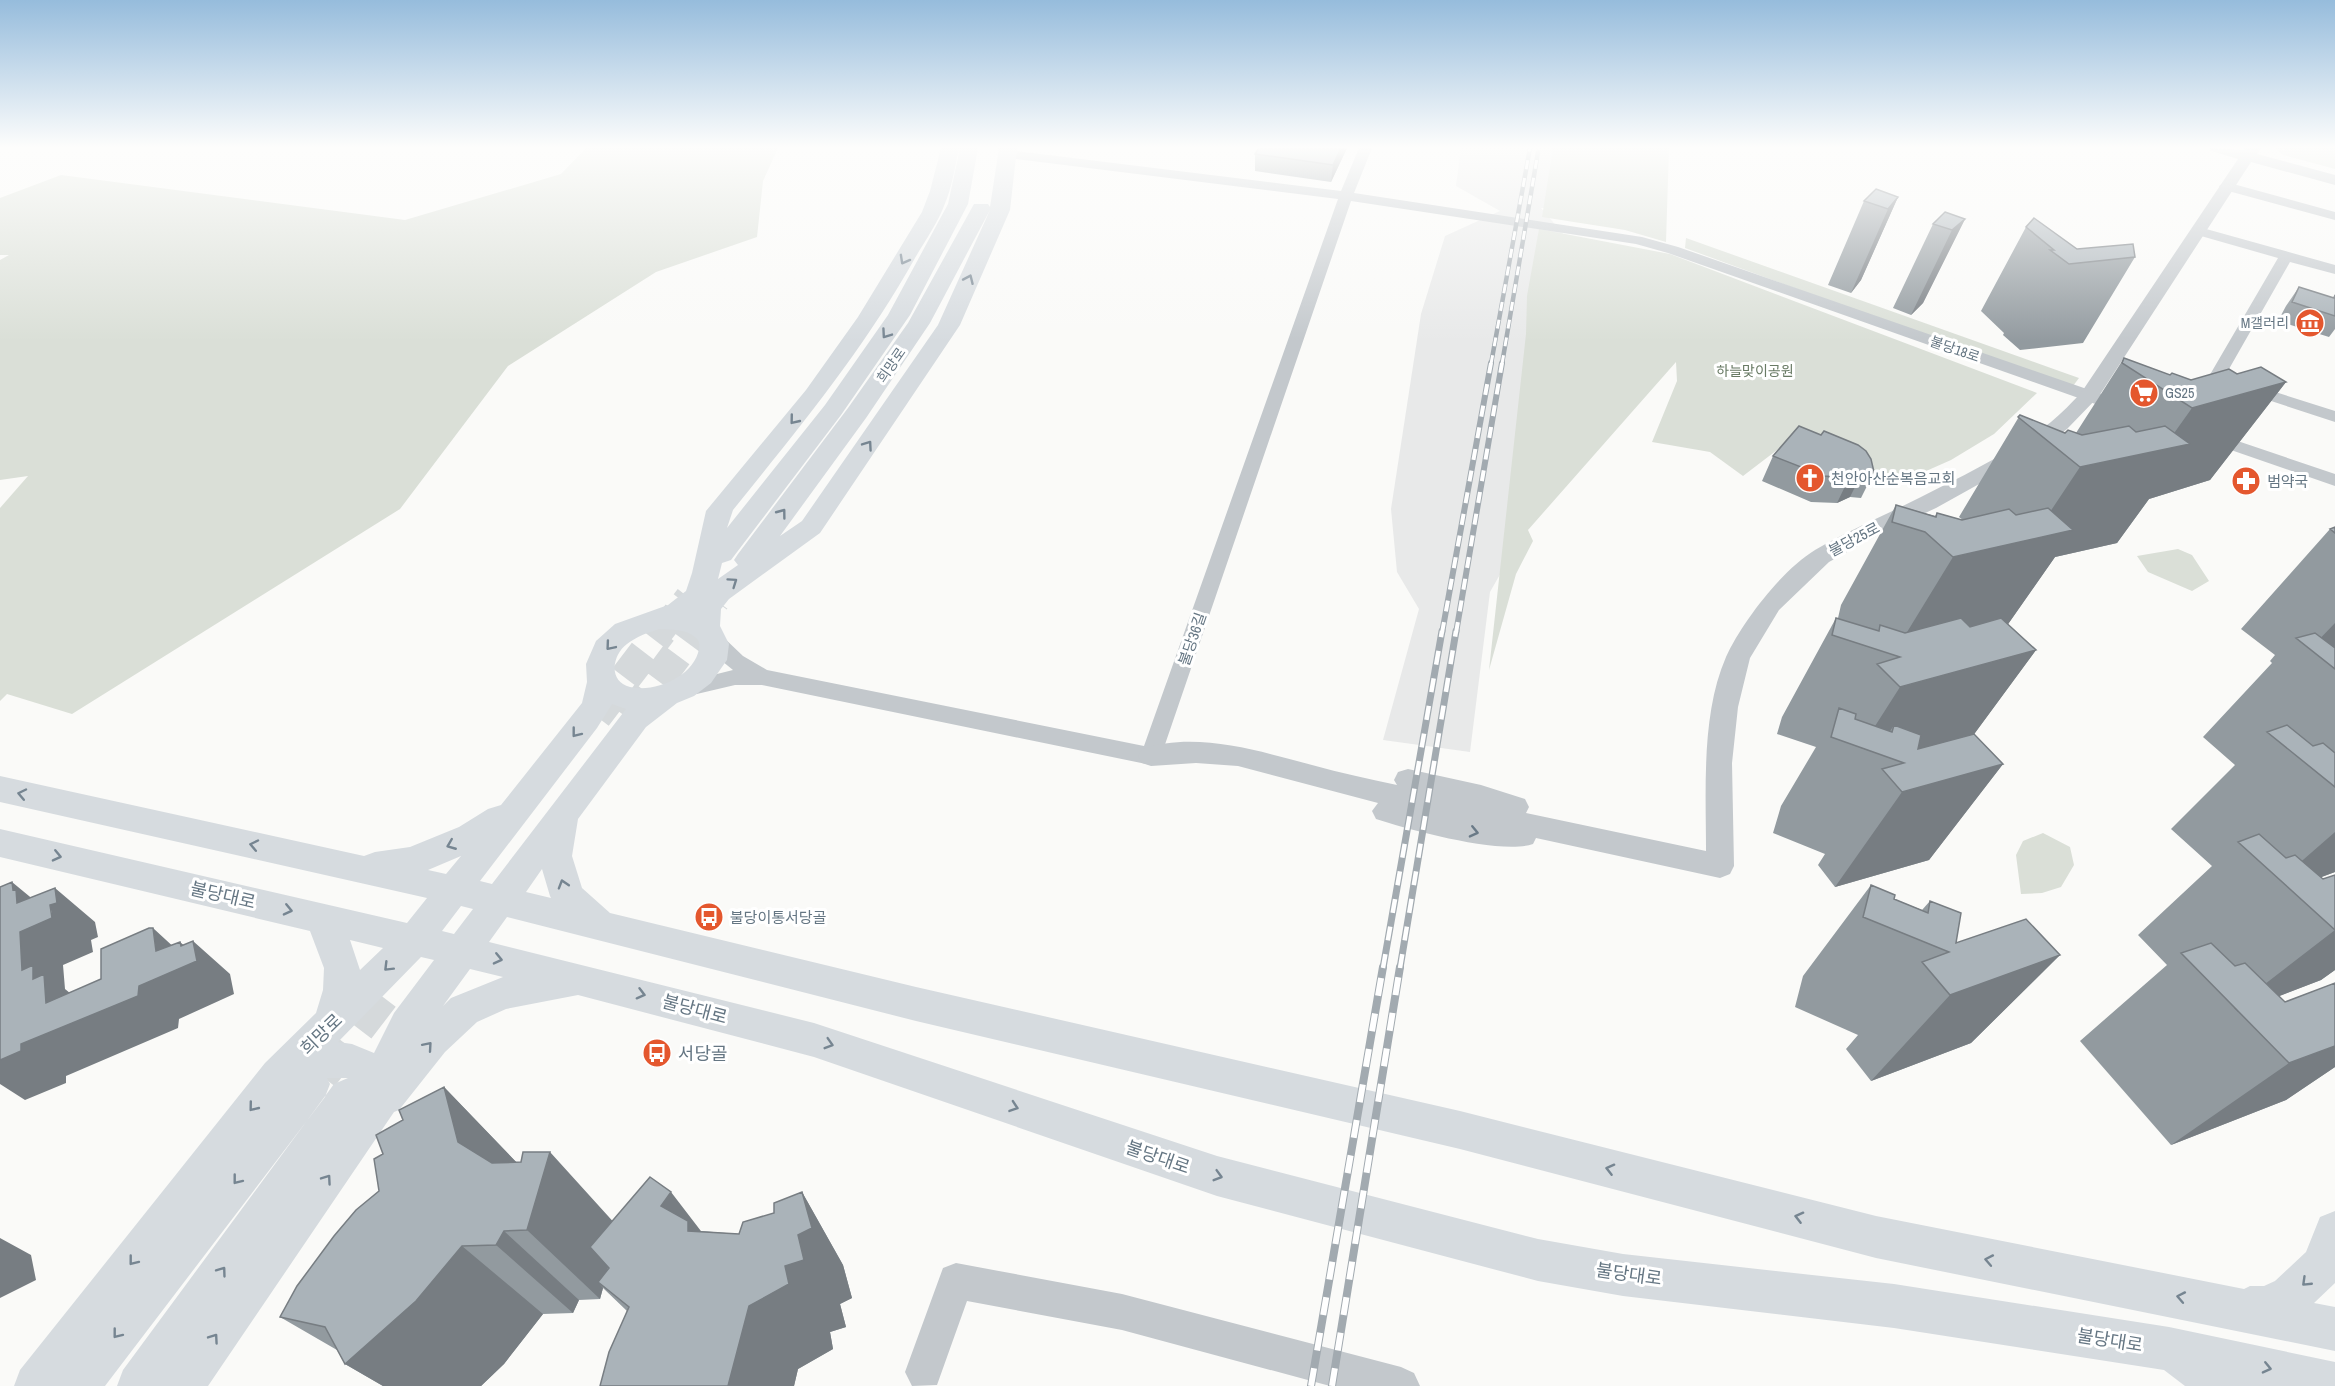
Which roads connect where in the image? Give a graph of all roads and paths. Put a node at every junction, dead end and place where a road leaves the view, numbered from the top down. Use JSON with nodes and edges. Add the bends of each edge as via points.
{"nodes":[{"id":1,"x":930,"y":213,"type":"edge"},
{"id":2,"x":953,"y":213,"type":"edge"},
{"id":3,"x":979,"y":213,"type":"edge"},
{"id":4,"x":999,"y":213,"type":"edge"},
{"id":5,"x":1340,"y":213,"type":"edge"},
{"id":6,"x":1450,"y":213,"type":"edge"},
{"id":7,"x":2210,"y":213,"type":"edge"},
{"id":8,"x":2199,"y":231,"type":"junction"},
{"id":9,"x":2286,"y":256,"type":"junction"},
{"id":10,"x":2335,"y":270,"type":"edge"},
{"id":11,"x":2089,"y":396,"type":"junction"},
{"id":12,"x":2139,"y":413,"type":"dead end"},
{"id":13,"x":2335,"y":417,"type":"edge"},
{"id":14,"x":2194,"y":432,"type":"edge"},
{"id":15,"x":2335,"y":480,"type":"edge"},
{"id":16,"x":721,"y":555,"type":"dead end"},
{"id":17,"x":748,"y":560,"type":"dead end"},
{"id":18,"x":660,"y":619,"type":"junction"},
{"id":19,"x":711,"y":634,"type":"junction"},
{"id":20,"x":762,"y":677,"type":"junction"},
{"id":21,"x":602,"y":682,"type":"junction"},
{"id":22,"x":674,"y":693,"type":"junction"},
{"id":23,"x":1151,"y":756,"type":"junction"},
{"id":24,"x":0,"y":789,"type":"edge"},
{"id":25,"x":520,"y":805,"type":"junction"},
{"id":26,"x":563,"y":814,"type":"junction"},
{"id":27,"x":1601,"y":842,"type":"junction"},
{"id":28,"x":0,"y":843,"type":"edge"},
{"id":29,"x":361,"y":868,"type":"junction"},
{"id":30,"x":454,"y":889,"type":"junction"},
{"id":31,"x":499,"y":900,"type":"junction"},
{"id":32,"x":321,"y":918,"type":"junction"},
{"id":33,"x":602,"y":925,"type":"junction"},
{"id":34,"x":415,"y":940,"type":"junction"},
{"id":35,"x":461,"y":951,"type":"junction"},
{"id":36,"x":584,"y":980,"type":"junction"},
{"id":37,"x":331,"y":1025,"type":"junction"},
{"id":38,"x":339,"y":1090,"type":"junction"},
{"id":39,"x":2335,"y":1232,"type":"edge"},
{"id":40,"x":2238,"y":1308,"type":"junction"},
{"id":41,"x":2335,"y":1329,"type":"edge"},
{"id":42,"x":2169,"y":1349,"type":"junction"},
{"id":43,"x":920,"y":1381,"type":"edge"},
{"id":44,"x":2335,"y":1384,"type":"edge"},
{"id":45,"x":36,"y":1386,"type":"edge"},
{"id":46,"x":77,"y":1386,"type":"edge"},
{"id":47,"x":139,"y":1386,"type":"edge"},
{"id":48,"x":181,"y":1386,"type":"edge"},
{"id":49,"x":1401,"y":1386,"type":"edge"},
{"id":50,"x":2225,"y":1386,"type":"edge"}],
"edges":[{"from":1,"to":18,"type":"main road","one_way":true,"via":[[873,315],[808,403],[719,511],[702,587],[689,604]]},
{"from":2,"to":16,"type":"main road","one_way":true,"via":[[899,315],[833,410]]},
{"from":17,"to":3,"type":"main road","name":"희망로","one_way":true,"via":[[919,323]]},
{"from":19,"to":4,"type":"main road","one_way":true,"via":[[707,607],[719,592],[811,527],[949,325]]},
{"from":5,"to":23,"type":"street","name":"불당36길"},
{"from":6,"to":11,"type":"street","name":"불당18로","via":[[1637,240],[1673,250]]},
{"from":7,"to":8,"type":"street","name":"불당25로"},
{"from":8,"to":9,"type":"street"},
{"from":8,"to":11,"type":"street","name":"불당25로"},
{"from":9,"to":10,"type":"street"},
{"from":9,"to":13,"type":"street","via":[[2216,378]]},
{"from":11,"to":12,"type":"street","name":"불당18로"},
{"from":11,"to":27,"type":"street","name":"불당25로","via":[[2060,425],[2026,449],[1821,557],[1770,604],[1737,658],[1725,707],[1719,763],[1720,866]]},
{"from":14,"to":15,"type":"street"},
{"from":18,"to":19,"type":"main road","via":[[686,620]]},
{"from":18,"to":21,"type":"main road","one_way":true,"via":[[624,632],[610,644],[600,663]]},
{"from":19,"to":20,"type":"street","via":[[726,655]]},
{"from":19,"to":22,"type":"main road","via":[[716,652],[710,666],[699,679]]},
{"from":20,"to":22,"type":"street","via":[[735,677]]},
{"from":20,"to":23,"type":"street"},
{"from":21,"to":22,"type":"main road","via":[[612,692],[627,698],[645,700]]},
{"from":21,"to":25,"type":"main road","name":"희망로","one_way":true,"via":[[596,706]]},
{"from":22,"to":26,"type":"main road","name":"희망로","via":[[642,710],[625,727]]},
{"from":23,"to":27,"type":"street","one_way":true,"via":[[1297,787],[1348,803],[1483,834]]},
{"from":23,"to":27,"type":"street","via":[[1238,756],[1351,786]]},
{"from":29,"to":24,"type":"main road","one_way":true},
{"from":25,"to":29,"type":"main road","one_way":true,"via":[[471,837],[414,861]]},
{"from":25,"to":30,"type":"main road","name":"희망로"},
{"from":26,"to":31,"type":"main road","name":"희망로"},
{"from":33,"to":26,"type":"main road","one_way":true,"via":[[567,896],[555,856]]},
{"from":28,"to":32,"type":"main road","name":"불당대로","one_way":true},
{"from":29,"to":30,"type":"main road"},
{"from":30,"to":31,"type":"main road"},
{"from":30,"to":34,"type":"main road","name":"희망로"},
{"from":31,"to":33,"type":"main road"},
{"from":31,"to":35,"type":"main road","name":"희망로"},
{"from":32,"to":34,"type":"main road","name":"불당대로"},
{"from":32,"to":37,"type":"main road","via":[[342,959],[343,988]]},
{"from":40,"to":33,"type":"main road","one_way":true,"via":[[1885,1239],[1460,1130],[916,1004]]},
{"from":34,"to":35,"type":"main road","name":"불당대로"},
{"from":34,"to":37,"type":"main road","name":"희망로","one_way":true},
{"from":35,"to":36,"type":"main road","name":"불당대로","one_way":true},
{"from":35,"to":38,"type":"main road","name":"희망로","via":[[395,1046]]},
{"from":38,"to":36,"type":"main road","name":"희망로","one_way":true,"via":[[432,1040],[464,1010],[502,993]]},
{"from":36,"to":42,"type":"main road","name":"불당대로","one_way":true,"via":[[814,1040],[1216,1176],[1538,1260],[1623,1275],[1894,1306]]},
{"from":37,"to":38,"type":"main road","name":"희망로"},
{"from":38,"to":45,"type":"main road","name":"희망로","one_way":true,"via":[[208,1162]]},
{"from":38,"to":46,"type":"main road","one_way":true},
{"from":47,"to":38,"type":"main road","name":"희망로","one_way":true},
{"from":48,"to":38,"type":"main road","name":"희망로","one_way":true},
{"from":39,"to":40,"type":"main road","one_way":true,"via":[[2321,1266],[2290,1296],[2268,1308]]},
{"from":40,"to":41,"type":"main road"},
{"from":42,"to":44,"type":"main road","name":"불당대로","one_way":true},
{"from":42,"to":50,"type":"main road"},
{"from":43,"to":49,"type":"street","via":[[956,1281],[1122,1312]]}]}
